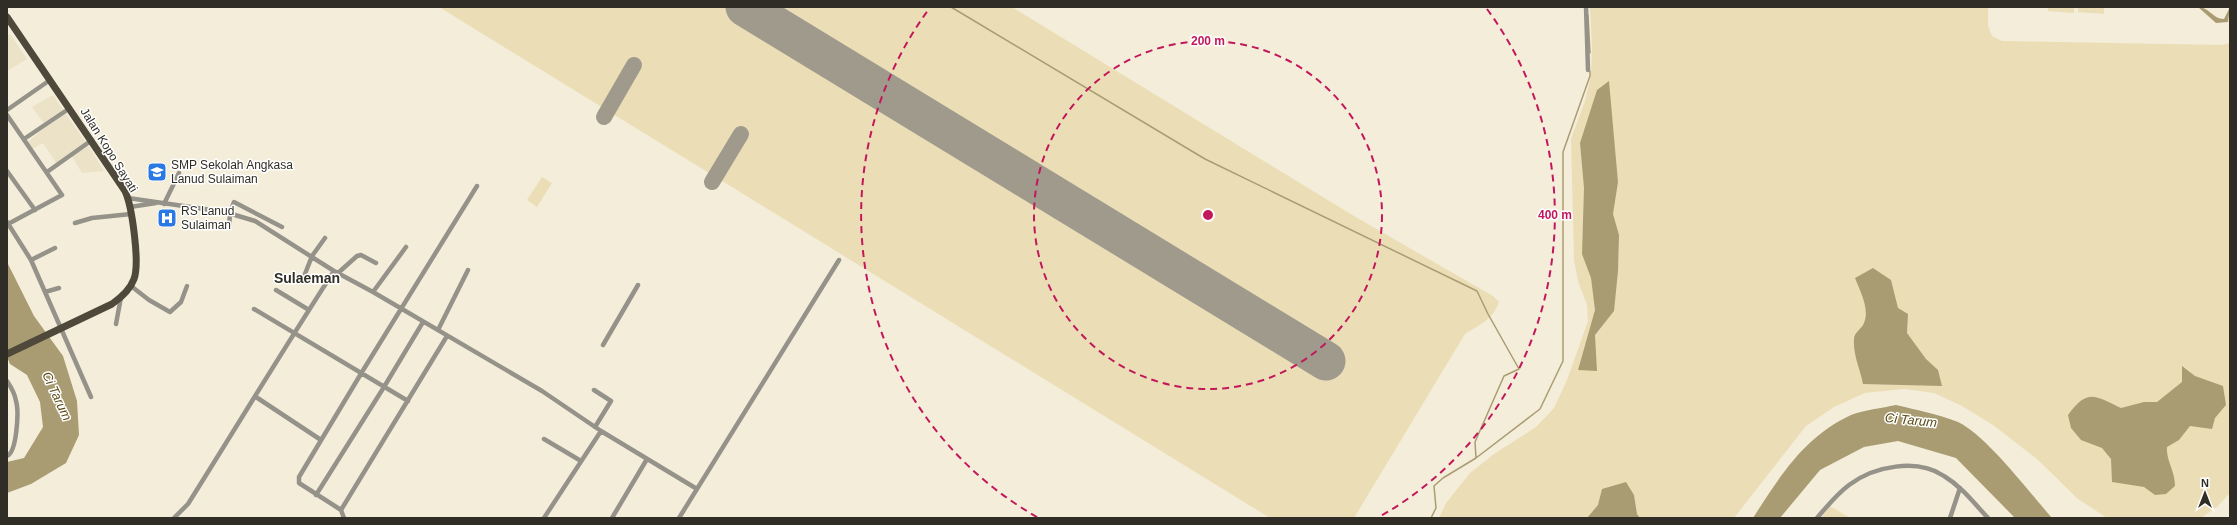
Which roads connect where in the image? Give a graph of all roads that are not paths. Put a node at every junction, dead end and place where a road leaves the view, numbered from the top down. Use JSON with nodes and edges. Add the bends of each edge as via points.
{"nodes":[{"id":1,"x":1586,"y":7,"type":"edge"},
{"id":2,"x":7,"y":17,"type":"edge"},
{"id":3,"x":1588,"y":70,"type":"dead end"},
{"id":4,"x":50,"y":80,"type":"junction"},
{"id":5,"x":70,"y":108,"type":"junction"},
{"id":6,"x":7,"y":110,"type":"edge"},
{"id":7,"x":8,"y":118,"type":"edge"},
{"id":8,"x":24,"y":140,"type":"junction"},
{"id":9,"x":92,"y":140,"type":"junction"},
{"id":10,"x":7,"y":171,"type":"edge"},
{"id":11,"x":46,"y":172,"type":"junction"},
{"id":12,"x":179,"y":173,"type":"dead end"},
{"id":13,"x":477,"y":186,"type":"dead end"},
{"id":14,"x":128,"y":198,"type":"junction"},
{"id":15,"x":156,"y":203,"type":"junction"},
{"id":16,"x":164,"y":204,"type":"junction"},
{"id":17,"x":35,"y":210,"type":"junction"},
{"id":18,"x":131,"y":211,"type":"junction"},
{"id":19,"x":230,"y":213,"type":"junction"},
{"id":20,"x":8,"y":223,"type":"edge"},
{"id":21,"x":75,"y":223,"type":"dead end"},
{"id":22,"x":229,"y":227,"type":"dead end"},
{"id":23,"x":282,"y":227,"type":"dead end"},
{"id":24,"x":325,"y":238,"type":"dead end"},
{"id":25,"x":406,"y":247,"type":"dead end"},
{"id":26,"x":55,"y":248,"type":"dead end"},
{"id":27,"x":312,"y":256,"type":"junction"},
{"id":28,"x":31,"y":260,"type":"junction"},
{"id":29,"x":839,"y":260,"type":"dead end"},
{"id":30,"x":376,"y":263,"type":"dead end"},
{"id":31,"x":468,"y":270,"type":"dead end"},
{"id":32,"x":336,"y":272,"type":"junction"},
{"id":33,"x":303,"y":279,"type":"dead end"},
{"id":34,"x":638,"y":285,"type":"dead end"},
{"id":35,"x":131,"y":286,"type":"junction"},
{"id":36,"x":187,"y":286,"type":"dead end"},
{"id":37,"x":58,"y":288,"type":"dead end"},
{"id":38,"x":276,"y":290,"type":"dead end"},
{"id":39,"x":45,"y":292,"type":"junction"},
{"id":40,"x":373,"y":292,"type":"junction"},
{"id":41,"x":121,"y":297,"type":"junction"},
{"id":42,"x":254,"y":309,"type":"dead end"},
{"id":43,"x":400,"y":309,"type":"junction"},
{"id":44,"x":309,"y":310,"type":"junction"},
{"id":45,"x":423,"y":322,"type":"junction"},
{"id":46,"x":116,"y":324,"type":"dead end"},
{"id":47,"x":60,"y":329,"type":"junction"},
{"id":48,"x":438,"y":330,"type":"junction"},
{"id":49,"x":294,"y":333,"type":"junction"},
{"id":50,"x":447,"y":336,"type":"junction"},
{"id":51,"x":603,"y":346,"type":"dead end"},
{"id":52,"x":7,"y":354,"type":"edge"},
{"id":53,"x":362,"y":372,"type":"junction"},
{"id":54,"x":7,"y":381,"type":"edge"},
{"id":55,"x":384,"y":387,"type":"junction"},
{"id":56,"x":594,"y":390,"type":"dead end"},
{"id":57,"x":91,"y":397,"type":"dead end"},
{"id":58,"x":256,"y":397,"type":"junction"},
{"id":59,"x":408,"y":401,"type":"junction"},
{"id":60,"x":595,"y":427,"type":"junction"},
{"id":61,"x":601,"y":431,"type":"junction"},
{"id":62,"x":544,"y":439,"type":"dead end"},
{"id":63,"x":321,"y":440,"type":"junction"},
{"id":64,"x":7,"y":456,"type":"edge"},
{"id":65,"x":647,"y":459,"type":"junction"},
{"id":66,"x":581,"y":461,"type":"junction"},
{"id":67,"x":1960,"y":488,"type":"junction"},
{"id":68,"x":697,"y":489,"type":"junction"},
{"id":69,"x":316,"y":495,"type":"junction"},
{"id":70,"x":341,"y":510,"type":"junction"},
{"id":71,"x":173,"y":518,"type":"edge"},
{"id":72,"x":344,"y":518,"type":"edge"},
{"id":73,"x":544,"y":518,"type":"edge"},
{"id":74,"x":612,"y":518,"type":"edge"},
{"id":75,"x":679,"y":518,"type":"edge"},
{"id":76,"x":1817,"y":518,"type":"edge"},
{"id":77,"x":1950,"y":518,"type":"edge"},
{"id":78,"x":1988,"y":518,"type":"edge"}],
"edges":[{"from":1,"to":3,"type":"street"},
{"from":2,"to":4,"type":"main road","name":"Jalan Kopo Sayati"},
{"from":4,"to":5,"type":"main road","name":"Jalan Kopo Sayati"},
{"from":4,"to":6,"type":"street"},
{"from":5,"to":8,"type":"street"},
{"from":5,"to":9,"type":"main road","name":"Jalan Kopo Sayati"},
{"from":7,"to":8,"type":"street"},
{"from":8,"to":11,"type":"street"},
{"from":9,"to":11,"type":"street"},
{"from":9,"to":14,"type":"main road","name":"Jalan Kopo Sayati"},
{"from":10,"to":17,"type":"street"},
{"from":11,"to":17,"type":"street","via":[[62,195]]},
{"from":12,"to":16,"type":"street"},
{"from":13,"to":43,"type":"street"},
{"from":14,"to":15,"type":"street"},
{"from":14,"to":18,"type":"main road","name":"Jalan Kopo Sayati"},
{"from":15,"to":16,"type":"street"},
{"from":15,"to":18,"type":"street"},
{"from":16,"to":19,"type":"street"},
{"from":17,"to":20,"type":"street"},
{"from":18,"to":21,"type":"street"},
{"from":18,"to":35,"type":"main road","name":"Jalan Kopo Sayati","via":[[136,272]]},
{"from":19,"to":22,"type":"street"},
{"from":19,"to":23,"type":"street","via":[[234,202]]},
{"from":19,"to":27,"type":"street","via":[[255,221]]},
{"from":20,"to":28,"type":"street"},
{"from":24,"to":27,"type":"street"},
{"from":25,"to":40,"type":"street"},
{"from":26,"to":28,"type":"street"},
{"from":27,"to":32,"type":"street"},
{"from":27,"to":33,"type":"street"},
{"from":28,"to":39,"type":"street"},
{"from":29,"to":68,"type":"street"},
{"from":30,"to":32,"type":"street","via":[[357,256]]},
{"from":31,"to":48,"type":"street"},
{"from":32,"to":40,"type":"street"},
{"from":32,"to":44,"type":"street"},
{"from":34,"to":51,"type":"street"},
{"from":35,"to":36,"type":"street","via":[[170,312],[181,302]]},
{"from":35,"to":41,"type":"main road","name":"Jalan Kopo Sayati"},
{"from":37,"to":39,"type":"street"},
{"from":38,"to":44,"type":"street"},
{"from":39,"to":47,"type":"street"},
{"from":40,"to":43,"type":"street"},
{"from":41,"to":46,"type":"street"},
{"from":41,"to":47,"type":"main road","name":"Jalan Kopo Sayati","via":[[104,309]]},
{"from":42,"to":49,"type":"street"},
{"from":43,"to":45,"type":"street"},
{"from":43,"to":53,"type":"street"},
{"from":44,"to":49,"type":"street"},
{"from":45,"to":48,"type":"street"},
{"from":45,"to":55,"type":"street"},
{"from":47,"to":52,"type":"main road","name":"Jalan Kopo Sayati"},
{"from":47,"to":57,"type":"street"},
{"from":48,"to":50,"type":"street"},
{"from":49,"to":53,"type":"street"},
{"from":49,"to":58,"type":"street"},
{"from":50,"to":59,"type":"street"},
{"from":50,"to":60,"type":"street","via":[[542,391]]},
{"from":53,"to":55,"type":"street"},
{"from":53,"to":63,"type":"street"},
{"from":54,"to":64,"type":"street","via":[[17,404],[17,424],[12,451]]},
{"from":55,"to":59,"type":"street"},
{"from":55,"to":69,"type":"street"},
{"from":56,"to":60,"type":"street","via":[[611,401]]},
{"from":58,"to":63,"type":"street"},
{"from":58,"to":71,"type":"street","via":[[188,504]]},
{"from":59,"to":70,"type":"street"},
{"from":60,"to":61,"type":"street"},
{"from":61,"to":65,"type":"street"},
{"from":61,"to":66,"type":"street"},
{"from":62,"to":66,"type":"street"},
{"from":63,"to":69,"type":"street","via":[[299,479],[299,483]]},
{"from":65,"to":68,"type":"street"},
{"from":65,"to":74,"type":"street"},
{"from":66,"to":73,"type":"street"},
{"from":67,"to":76,"type":"street","via":[[1944,475],[1932,471],[1910,466],[1888,468],[1849,484]]},
{"from":67,"to":77,"type":"street"},
{"from":67,"to":78,"type":"street"},
{"from":68,"to":75,"type":"street"},
{"from":69,"to":70,"type":"street"},
{"from":70,"to":72,"type":"street"}]}
